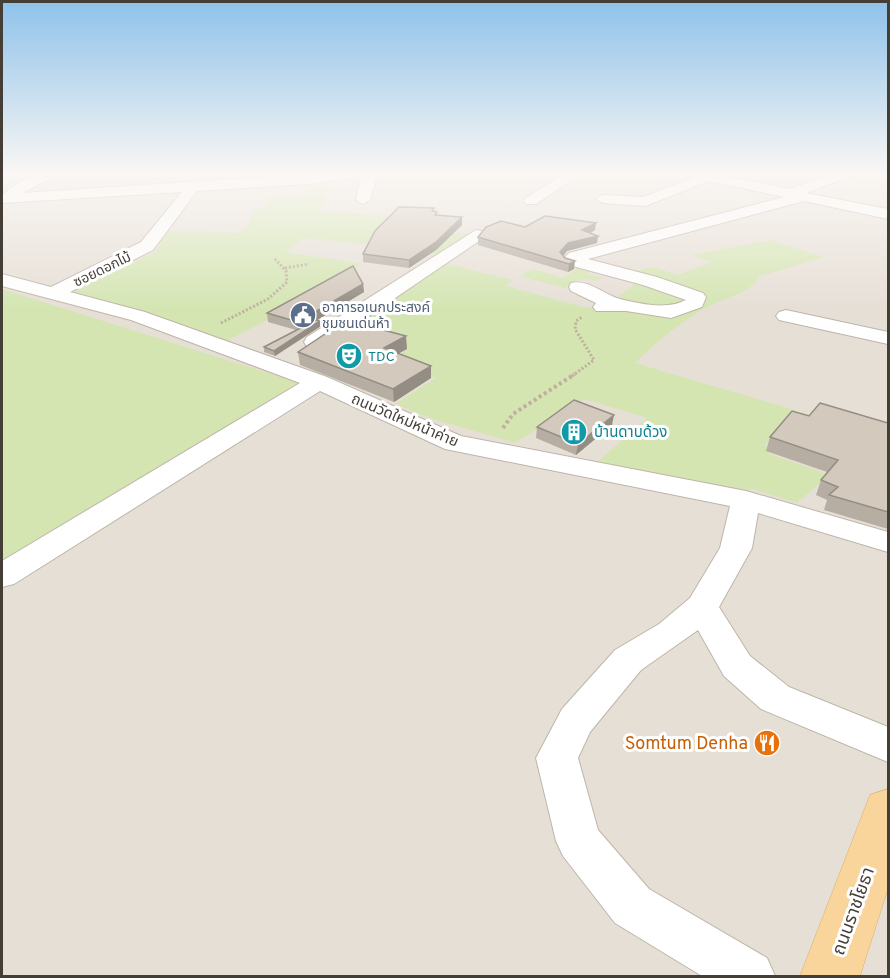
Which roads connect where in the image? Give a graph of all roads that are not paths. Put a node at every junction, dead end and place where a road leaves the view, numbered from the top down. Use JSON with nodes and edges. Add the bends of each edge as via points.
{"nodes":[{"id":1,"x":169,"y":218,"type":"edge"},
{"id":2,"x":713,"y":218,"type":"edge"},
{"id":3,"x":476,"y":235,"type":"edge"},
{"id":4,"x":2,"y":280,"type":"edge"},
{"id":5,"x":578,"y":287,"type":"dead end"},
{"id":6,"x":54,"y":293,"type":"junction"},
{"id":7,"x":786,"y":316,"type":"dead end"},
{"id":8,"x":888,"y":338,"type":"edge"},
{"id":9,"x":291,"y":358,"type":"junction"},
{"id":10,"x":319,"y":382,"type":"junction"},
{"id":11,"x":746,"y":500,"type":"junction"},
{"id":12,"x":888,"y":542,"type":"edge"},
{"id":13,"x":2,"y":576,"type":"edge"},
{"id":14,"x":702,"y":607,"type":"junction"},
{"id":15,"x":888,"y":746,"type":"edge"},
{"id":16,"x":888,"y":812,"type":"edge"},
{"id":17,"x":748,"y":976,"type":"edge"},
{"id":18,"x":830,"y":976,"type":"edge"}],
"edges":[{"from":1,"to":6,"type":"street","name":"ซอยดอกไม้","via":[[147,246]]},
{"from":2,"to":5,"type":"street","via":[[571,260],[691,293],[696,297],[690,306],[653,312],[608,305]]},
{"from":3,"to":9,"type":"street"},
{"from":4,"to":6,"type":"street","name":"ถนนวัดใหม่หน้าค่าย"},
{"from":6,"to":9,"type":"street","name":"ถนนวัดใหม่หน้าค่าย","via":[[138,316],[193,337]]},
{"from":7,"to":8,"type":"street"},
{"from":9,"to":10,"type":"street","name":"ถนนวัดใหม่หน้าค่าย"},
{"from":10,"to":11,"type":"street","name":"ถนนวัดใหม่หน้าค่าย","via":[[454,443]]},
{"from":10,"to":13,"type":"street"},
{"from":11,"to":12,"type":"street","name":"ถนนวัดใหม่หน้าค่าย"},
{"from":11,"to":14,"type":"street","via":[[736,548]]},
{"from":14,"to":15,"type":"street","via":[[737,666],[775,698]]},
{"from":14,"to":17,"type":"street","via":[[671,633],[628,660],[576,720],[556,758],[579,841],[632,906]]},
{"from":16,"to":18,"type":"main road","name":"ถนนราชโยธา"}]}
